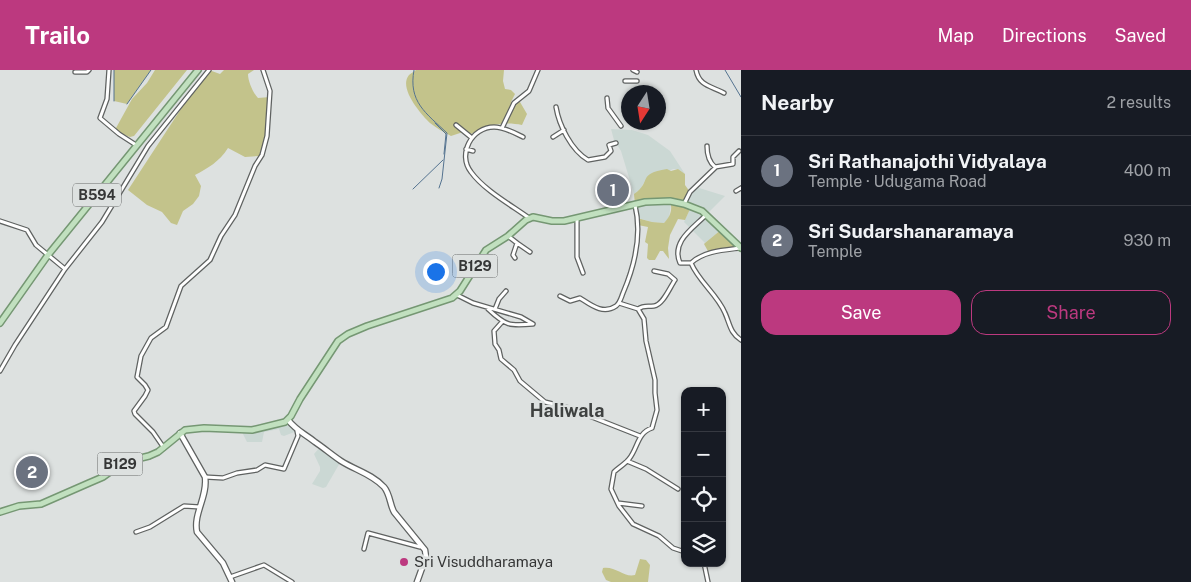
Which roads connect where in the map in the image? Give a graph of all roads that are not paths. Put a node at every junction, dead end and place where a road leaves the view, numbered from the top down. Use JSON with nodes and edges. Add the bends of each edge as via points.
{"nodes":[{"id":1,"x":89,"y":70,"type":"edge"},
{"id":2,"x":108,"y":70,"type":"edge"},
{"id":3,"x":198,"y":70,"type":"edge"},
{"id":4,"x":209,"y":70,"type":"edge"},
{"id":5,"x":263,"y":70,"type":"edge"},
{"id":6,"x":538,"y":70,"type":"edge"},
{"id":7,"x":696,"y":70,"type":"edge"},
{"id":8,"x":74,"y":72,"type":"dead end"},
{"id":9,"x":637,"y":81,"type":"dead end"},
{"id":10,"x":625,"y":82,"type":"dead end"},
{"id":11,"x":724,"y":93,"type":"dead end"},
{"id":12,"x":607,"y":98,"type":"dead end"},
{"id":13,"x":556,"y":107,"type":"dead end"},
{"id":14,"x":456,"y":125,"type":"dead end"},
{"id":15,"x":620,"y":126,"type":"dead end"},
{"id":16,"x":502,"y":128,"type":"junction"},
{"id":17,"x":564,"y":130,"type":"junction"},
{"id":18,"x":523,"y":137,"type":"dead end"},
{"id":19,"x":553,"y":137,"type":"dead end"},
{"id":20,"x":472,"y":138,"type":"junction"},
{"id":21,"x":616,"y":143,"type":"dead end"},
{"id":22,"x":136,"y":145,"type":"junction"},
{"id":23,"x":707,"y":146,"type":"dead end"},
{"id":24,"x":466,"y":149,"type":"junction"},
{"id":25,"x":740,"y":150,"type":"edge"},
{"id":26,"x":473,"y":151,"type":"dead end"},
{"id":27,"x":741,"y":156,"type":"edge"},
{"id":28,"x":717,"y":166,"type":"junction"},
{"id":29,"x":741,"y":188,"type":"edge"},
{"id":30,"x":736,"y":191,"type":"dead end"},
{"id":31,"x":635,"y":204,"type":"junction"},
{"id":32,"x":684,"y":204,"type":"junction"},
{"id":33,"x":706,"y":215,"type":"junction"},
{"id":34,"x":529,"y":218,"type":"junction"},
{"id":35,"x":578,"y":218,"type":"junction"},
{"id":36,"x":0,"y":221,"type":"edge"},
{"id":37,"x":508,"y":236,"type":"junction"},
{"id":38,"x":517,"y":243,"type":"junction"},
{"id":39,"x":741,"y":248,"type":"edge"},
{"id":40,"x":530,"y":252,"type":"dead end"},
{"id":41,"x":48,"y":255,"type":"junction"},
{"id":42,"x":515,"y":258,"type":"dead end"},
{"id":43,"x":691,"y":263,"type":"junction"},
{"id":44,"x":66,"y":269,"type":"junction"},
{"id":45,"x":654,"y":271,"type":"dead end"},
{"id":46,"x":583,"y":272,"type":"dead end"},
{"id":47,"x":506,"y":291,"type":"dead end"},
{"id":48,"x":457,"y":295,"type":"junction"},
{"id":49,"x":560,"y":296,"type":"dead end"},
{"id":50,"x":619,"y":304,"type":"junction"},
{"id":51,"x":488,"y":309,"type":"junction"},
{"id":52,"x":495,"y":309,"type":"junction"},
{"id":53,"x":638,"y":309,"type":"junction"},
{"id":54,"x":502,"y":322,"type":"junction"},
{"id":55,"x":0,"y":323,"type":"edge"},
{"id":56,"x":741,"y":340,"type":"edge"},
{"id":57,"x":0,"y":371,"type":"edge"},
{"id":58,"x":288,"y":420,"type":"junction"},
{"id":59,"x":297,"y":431,"type":"junction"},
{"id":60,"x":180,"y":434,"type":"junction"},
{"id":61,"x":640,"y":436,"type":"junction"},
{"id":62,"x":164,"y":448,"type":"junction"},
{"id":63,"x":627,"y":461,"type":"junction"},
{"id":64,"x":206,"y":477,"type":"junction"},
{"id":65,"x":678,"y":489,"type":"dead end"},
{"id":66,"x":617,"y":503,"type":"junction"},
{"id":67,"x":642,"y":506,"type":"dead end"},
{"id":68,"x":200,"y":507,"type":"junction"},
{"id":69,"x":0,"y":512,"type":"edge"},
{"id":70,"x":136,"y":532,"type":"dead end"},
{"id":71,"x":420,"y":546,"type":"junction"},
{"id":72,"x":364,"y":550,"type":"dead end"},
{"id":73,"x":681,"y":551,"type":"edge"},
{"id":74,"x":705,"y":567,"type":"edge"},
{"id":75,"x":230,"y":580,"type":"edge"},
{"id":76,"x":292,"y":582,"type":"edge"},
{"id":77,"x":417,"y":582,"type":"edge"},
{"id":78,"x":708,"y":582,"type":"edge"}],
"edges":[{"from":1,"to":8,"type":"street"},
{"from":2,"to":22,"type":"street","via":[[107,99],[100,118]]},
{"from":3,"to":22,"type":"main road","number":"B594"},
{"from":4,"to":44,"type":"street","via":[[148,146],[102,222]]},
{"from":5,"to":62,"type":"street","via":[[270,91],[267,136],[262,154],[210,260],[181,286],[166,327],[151,338],[141,356],[137,377],[148,390],[135,408],[135,414]]},
{"from":6,"to":16,"type":"street","via":[[529,91],[514,103]]},
{"from":7,"to":11,"type":"street","via":[[702,83]]},
{"from":9,"to":10,"type":"street"},
{"from":12,"to":15,"type":"street","via":[[608,108]]},
{"from":13,"to":17,"type":"street"},
{"from":14,"to":20,"type":"street"},
{"from":16,"to":18,"type":"street"},
{"from":16,"to":20,"type":"street","via":[[482,129]]},
{"from":17,"to":19,"type":"street"},
{"from":17,"to":21,"type":"street","via":[[581,156],[588,160],[605,157],[611,151],[609,146]]},
{"from":20,"to":24,"type":"street"},
{"from":22,"to":41,"type":"main road","number":"B594"},
{"from":23,"to":28,"type":"street","via":[[712,164]]},
{"from":24,"to":26,"type":"street"},
{"from":24,"to":34,"type":"street","via":[[471,173]]},
{"from":25,"to":27,"type":"street"},
{"from":25,"to":28,"type":"street","via":[[733,157],[733,164]]},
{"from":28,"to":32,"type":"street","via":[[690,192]]},
{"from":29,"to":30,"type":"street"},
{"from":31,"to":32,"type":"main road","via":[[660,201]]},
{"from":31,"to":35,"type":"main road"},
{"from":31,"to":50,"type":"street","via":[[638,213],[637,244]]},
{"from":32,"to":33,"type":"main road"},
{"from":33,"to":39,"type":"main road"},
{"from":33,"to":43,"type":"street","via":[[681,240],[677,255],[680,264]]},
{"from":34,"to":35,"type":"main road","via":[[559,222]]},
{"from":34,"to":37,"type":"main road","number":"B129"},
{"from":35,"to":46,"type":"street","via":[[578,256]]},
{"from":36,"to":41,"type":"street","via":[[27,230],[36,245]]},
{"from":37,"to":38,"type":"street"},
{"from":37,"to":48,"type":"main road","number":"B129","via":[[486,250]]},
{"from":38,"to":40,"type":"street"},
{"from":38,"to":42,"type":"street"},
{"from":39,"to":43,"type":"street","via":[[709,253]]},
{"from":41,"to":44,"type":"street"},
{"from":41,"to":55,"type":"main road","number":"B594"},
{"from":43,"to":56,"type":"street","via":[[725,313],[734,335]]},
{"from":44,"to":57,"type":"street"},
{"from":45,"to":53,"type":"street","via":[[668,274],[674,280],[660,303],[643,305]]},
{"from":47,"to":52,"type":"street"},
{"from":48,"to":51,"type":"street"},
{"from":48,"to":58,"type":"main road","number":"B129","via":[[343,337],[332,349]]},
{"from":49,"to":50,"type":"street","via":[[570,301],[580,298],[598,310]]},
{"from":50,"to":53,"type":"street"},
{"from":51,"to":52,"type":"street"},
{"from":51,"to":54,"type":"street"},
{"from":52,"to":54,"type":"street","via":[[533,324]]},
{"from":53,"to":61,"type":"street","via":[[644,319],[658,410],[652,428]]},
{"from":54,"to":61,"type":"street","via":[[494,331],[495,344],[501,359],[514,370],[526,388],[546,402]]},
{"from":58,"to":59,"type":"main road"},
{"from":58,"to":60,"type":"main road","number":"B129","via":[[252,430],[198,429],[185,430]]},
{"from":59,"to":64,"type":"street","via":[[298,436],[284,469],[265,465],[258,470],[223,478]]},
{"from":59,"to":71,"type":"main road","via":[[341,461],[363,471],[384,488],[388,492],[390,506]]},
{"from":60,"to":62,"type":"main road","number":"B129"},
{"from":60,"to":64,"type":"main road"},
{"from":61,"to":63,"type":"street"},
{"from":62,"to":69,"type":"main road","number":"B129","via":[[124,462],[103,477],[41,504]]},
{"from":63,"to":65,"type":"street"},
{"from":63,"to":66,"type":"street","via":[[613,474],[612,489]]},
{"from":64,"to":68,"type":"main road"},
{"from":66,"to":67,"type":"street"},
{"from":66,"to":73,"type":"street","via":[[634,524]]},
{"from":68,"to":70,"type":"street","via":[[184,506]]},
{"from":68,"to":75,"type":"main road","via":[[197,532],[223,563]]},
{"from":71,"to":72,"type":"street","via":[[368,534]]},
{"from":71,"to":77,"type":"main road","via":[[426,556]]},
{"from":74,"to":78,"type":"street"},
{"from":75,"to":76,"type":"street","via":[[264,565]]}]}
